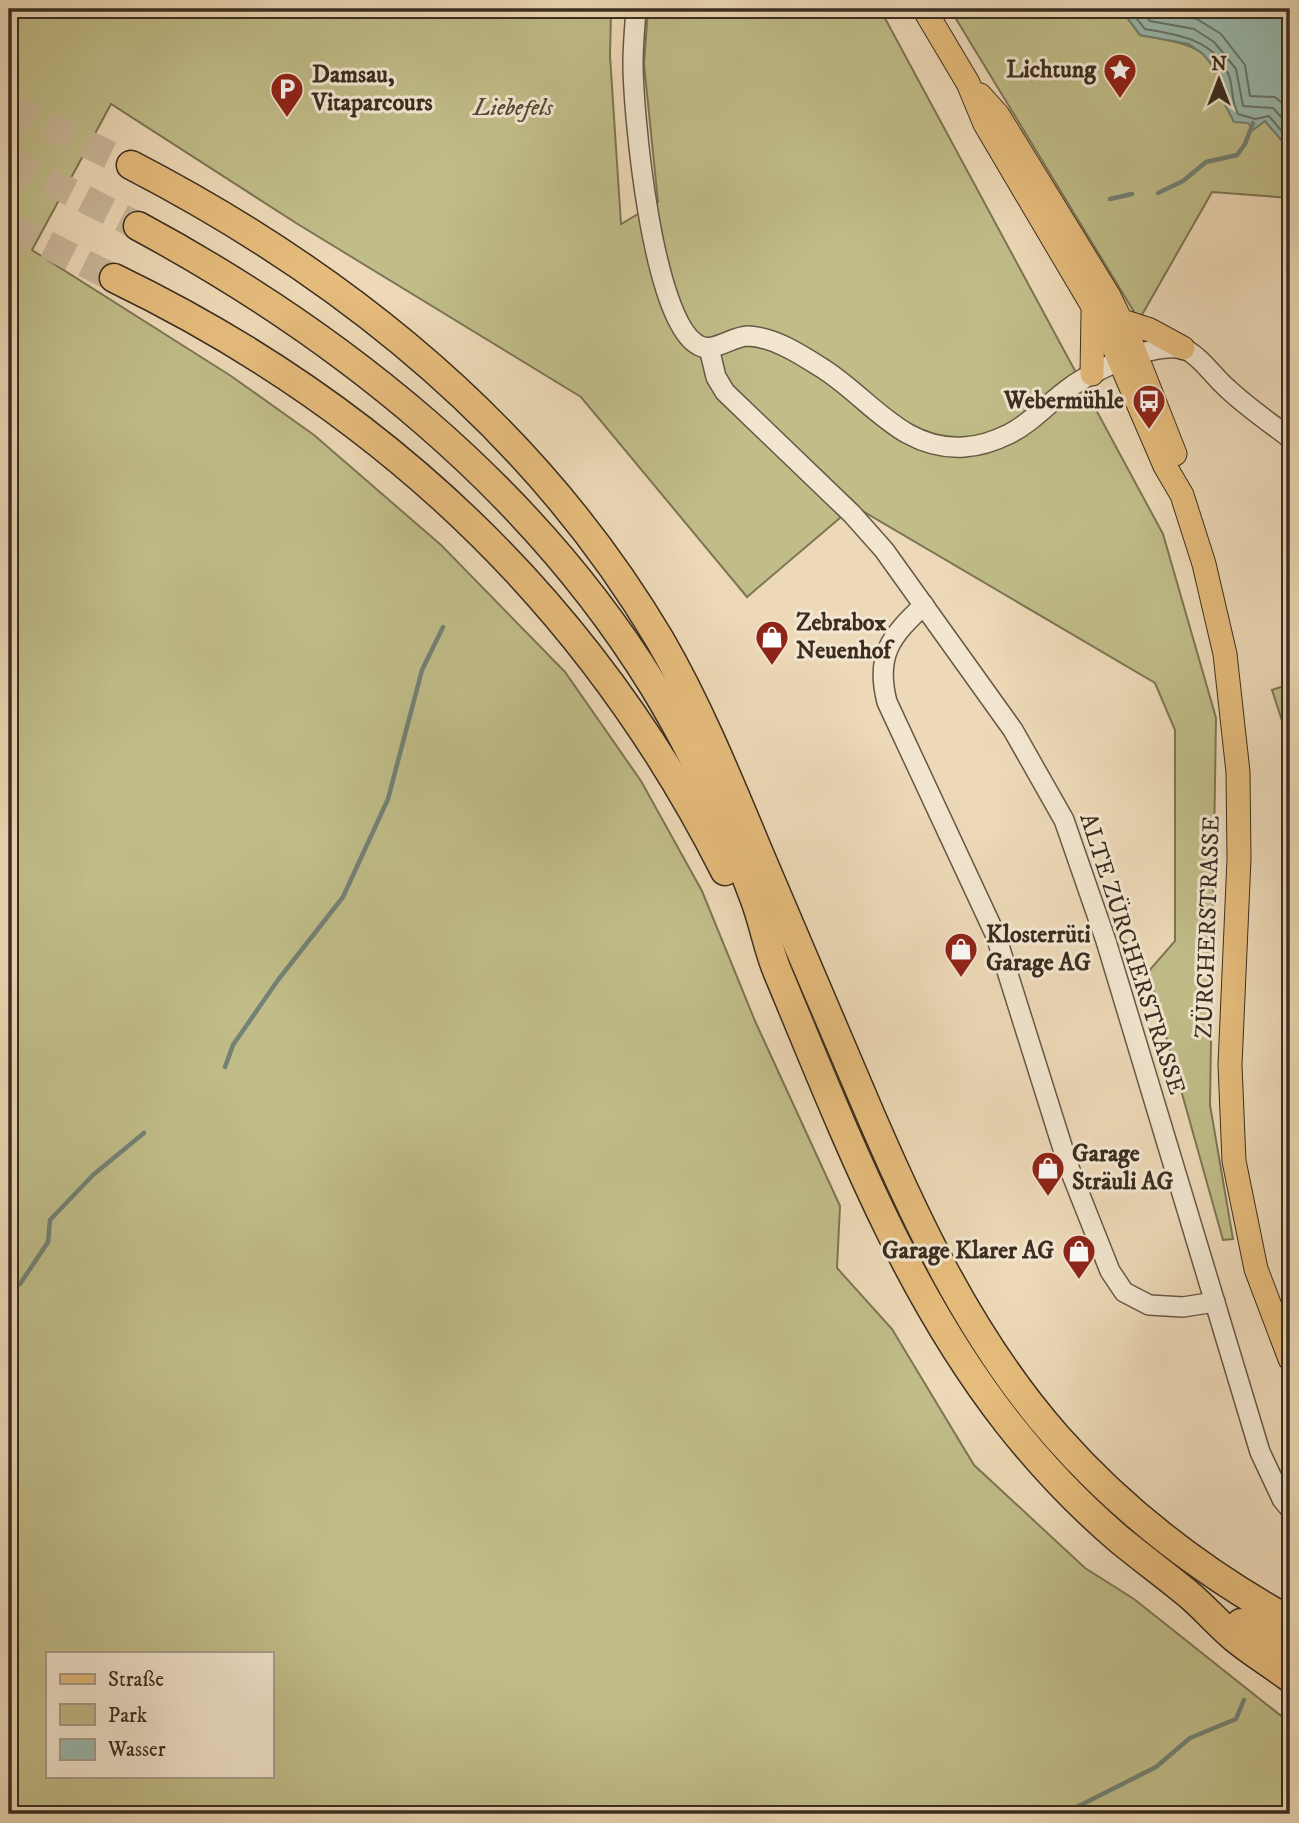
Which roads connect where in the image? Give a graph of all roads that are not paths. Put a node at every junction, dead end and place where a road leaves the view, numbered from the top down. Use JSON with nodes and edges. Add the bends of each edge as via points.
{"nodes":[{"id":1,"x":636,"y":9,"type":"edge"},
{"id":2,"x":924,"y":9,"type":"edge"},
{"id":3,"x":968,"y":83,"type":"junction"},
{"id":4,"x":131,"y":165,"type":"tunnel mouth"},
{"id":5,"x":138,"y":226,"type":"tunnel mouth"},
{"id":6,"x":114,"y":278,"type":"tunnel mouth"},
{"id":7,"x":1093,"y":305,"type":"junction"},
{"id":8,"x":1122,"y":321,"type":"junction"},
{"id":9,"x":709,"y":348,"type":"junction"},
{"id":10,"x":1183,"y":348,"type":"junction"},
{"id":11,"x":1128,"y":358,"type":"junction"},
{"id":12,"x":1092,"y":374,"type":"junction"},
{"id":13,"x":1290,"y":438,"type":"edge"},
{"id":14,"x":924,"y":605,"type":"junction"},
{"id":15,"x":774,"y":963,"type":"junction"},
{"id":16,"x":1215,"y":1302,"type":"junction"},
{"id":17,"x":1284,"y":1323,"type":"edge"},
{"id":18,"x":1290,"y":1359,"type":"edge"},
{"id":19,"x":1290,"y":1509,"type":"edge"},
{"id":20,"x":1187,"y":1592,"type":"junction"},
{"id":21,"x":1290,"y":1621,"type":"edge"},
{"id":22,"x":1290,"y":1650,"type":"edge"},
{"id":23,"x":1290,"y":1678,"type":"edge"}],
"edges":[{"from":1,"to":9,"type":"street","via":[[634,98],[653,237],[681,327],[697,345]]},
{"from":2,"to":3,"type":"main road"},
{"from":3,"to":7,"type":"main road","via":[[985,124]]},
{"from":3,"to":8,"type":"main road","via":[[998,115]]},
{"from":4,"to":21,"type":"highway","via":[[256,235],[385,326],[490,420],[576,516],[641,610],[696,709],[895,1172],[986,1342],[1054,1434],[1115,1497],[1193,1561]]},
{"from":5,"to":15,"type":"highway","via":[[274,306],[366,374],[481,474],[558,557],[624,641],[674,722],[711,795],[756,903]]},
{"from":6,"to":15,"type":"highway","via":[[227,337],[328,403],[422,478],[504,556],[566,626],[649,738]]},
{"from":7,"to":11,"type":"main road"},
{"from":7,"to":12,"type":"main road"},
{"from":8,"to":10,"type":"main road"},
{"from":8,"to":11,"type":"main road"},
{"from":9,"to":12,"type":"street","via":[[741,337],[778,344],[838,380],[900,431],[947,447],[978,445],[1008,435]]},
{"from":9,"to":14,"type":"street","name":"ALTE ZÜRCHERSTRASSE","via":[[725,392],[852,514]]},
{"from":10,"to":11,"type":"street"},
{"from":10,"to":13,"type":"street","via":[[1245,405]]},
{"from":11,"to":12,"type":"street"},
{"from":11,"to":17,"type":"main road","name":"ZÜRCHERSTRASSE","via":[[1165,466],[1182,495],[1215,608],[1234,717],[1240,839],[1230,1065],[1232,1137],[1247,1232]]},
{"from":14,"to":16,"type":"street","name":"ALTE ZÜRCHERSTRASSE","via":[[1035,765],[1073,842]]},
{"from":14,"to":16,"type":"street","via":[[888,645],[882,678],[887,702],[996,936],[1068,1165],[1097,1241],[1116,1282],[1135,1300],[1169,1308]]},
{"from":15,"to":20,"type":"highway","via":[[885,1219],[962,1358],[1008,1424],[1058,1481],[1114,1535]]},
{"from":16,"to":19,"type":"street","name":"ALTE ZÜRCHERSTRASSE","via":[[1260,1452]]},
{"from":17,"to":18,"type":"main road","name":"ZÜRCHERSTRASSE"},
{"from":20,"to":22,"type":"highway"},
{"from":20,"to":23,"type":"highway","via":[[1238,1640]]}]}
